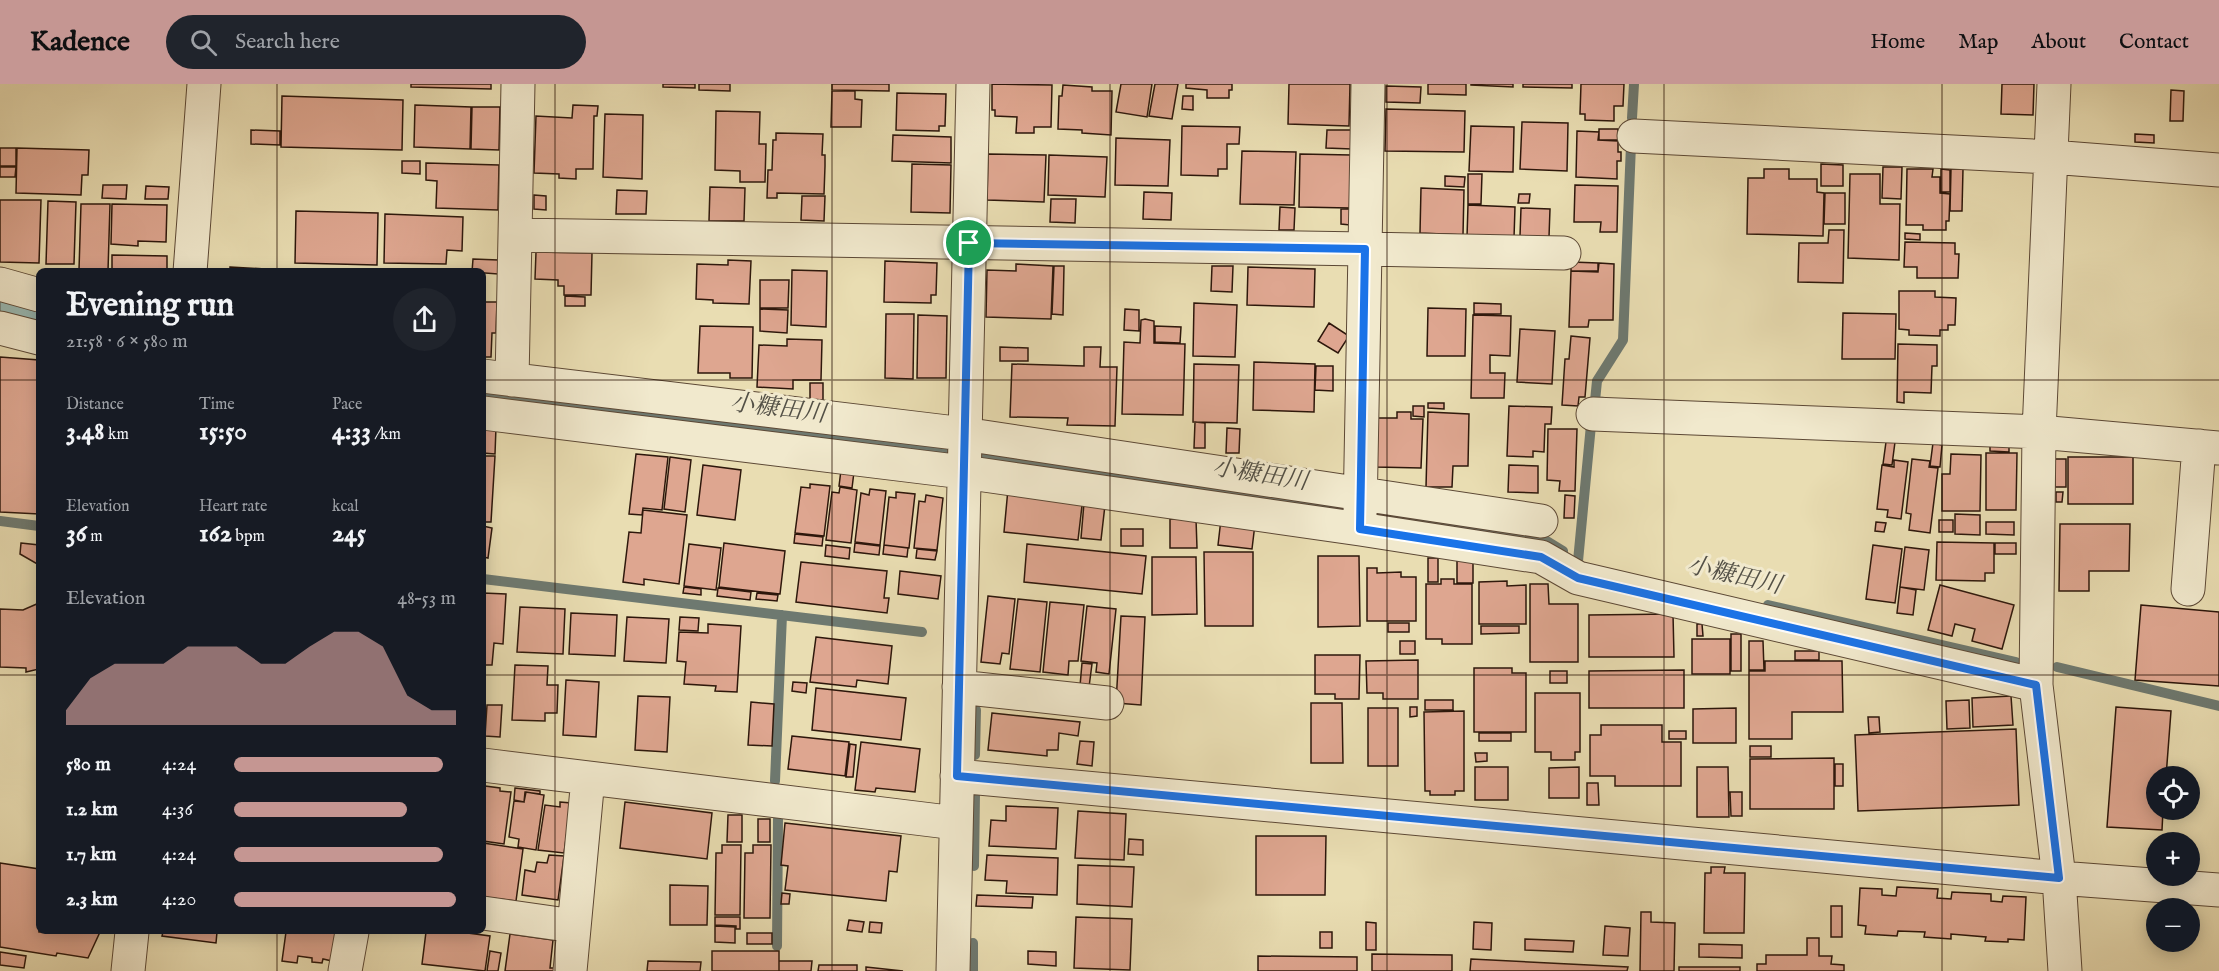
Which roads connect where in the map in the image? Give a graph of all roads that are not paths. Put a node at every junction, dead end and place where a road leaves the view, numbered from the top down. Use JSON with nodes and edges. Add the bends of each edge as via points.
{"nodes":[{"id":1,"x":204,"y":84,"type":"edge"},
{"id":2,"x":518,"y":84,"type":"edge"},
{"id":3,"x":973,"y":84,"type":"edge"},
{"id":4,"x":1368,"y":84,"type":"edge"},
{"id":5,"x":2055,"y":84,"type":"edge"},
{"id":6,"x":1634,"y":136,"type":"dead end"},
{"id":7,"x":2051,"y":157,"type":"junction"},
{"id":8,"x":2219,"y":170,"type":"edge"},
{"id":9,"x":515,"y":235,"type":"junction"},
{"id":10,"x":969,"y":243,"type":"junction"},
{"id":11,"x":1365,"y":249,"type":"junction"},
{"id":12,"x":1564,"y":253,"type":"dead end"},
{"id":13,"x":190,"y":268,"type":"edge"},
{"id":14,"x":0,"y":284,"type":"edge"},
{"id":15,"x":36,"y":294,"type":"edge"},
{"id":16,"x":0,"y":328,"type":"edge"},
{"id":17,"x":36,"y":337,"type":"edge"},
{"id":18,"x":497,"y":378,"type":"edge"},
{"id":19,"x":486,"y":413,"type":"edge"},
{"id":20,"x":1593,"y":414,"type":"dead end"},
{"id":21,"x":2039,"y":432,"type":"junction"},
{"id":22,"x":2209,"y":447,"type":"edge"},
{"id":23,"x":963,"y":452,"type":"junction"},
{"id":24,"x":1360,"y":510,"type":"junction"},
{"id":25,"x":1541,"y":521,"type":"dead end"},
{"id":26,"x":2188,"y":589,"type":"dead end"},
{"id":27,"x":2036,"y":685,"type":"junction"},
{"id":28,"x":959,"y":687,"type":"junction"},
{"id":29,"x":1107,"y":703,"type":"dead end"},
{"id":30,"x":486,"y":765,"type":"edge"},
{"id":31,"x":957,"y":776,"type":"junction"},
{"id":32,"x":588,"y":778,"type":"junction"},
{"id":33,"x":956,"y":823,"type":"junction"},
{"id":34,"x":2059,"y":878,"type":"junction"},
{"id":35,"x":2219,"y":890,"type":"edge"},
{"id":36,"x":486,"y":913,"type":"edge"},
{"id":37,"x":574,"y":926,"type":"junction"},
{"id":38,"x":132,"y":934,"type":"edge"},
{"id":39,"x":352,"y":934,"type":"edge"},
{"id":40,"x":128,"y":971,"type":"edge"},
{"id":41,"x":345,"y":971,"type":"edge"},
{"id":42,"x":570,"y":971,"type":"edge"},
{"id":43,"x":953,"y":971,"type":"edge"},
{"id":44,"x":2064,"y":971,"type":"edge"}],
"edges":[{"from":1,"to":13,"type":"street"},
{"from":2,"to":9,"type":"street"},
{"from":3,"to":10,"type":"street"},
{"from":4,"to":11,"type":"street"},
{"from":5,"to":7,"type":"street"},
{"from":6,"to":7,"type":"street"},
{"from":7,"to":8,"type":"street"},
{"from":7,"to":21,"type":"street"},
{"from":9,"to":10,"type":"street"},
{"from":9,"to":18,"type":"street"},
{"from":10,"to":11,"type":"street"},
{"from":10,"to":23,"type":"street"},
{"from":11,"to":12,"type":"street"},
{"from":11,"to":24,"type":"street"},
{"from":14,"to":15,"type":"street"},
{"from":16,"to":17,"type":"street"},
{"from":18,"to":23,"type":"street"},
{"from":19,"to":23,"type":"street"},
{"from":20,"to":21,"type":"street"},
{"from":21,"to":22,"type":"street"},
{"from":21,"to":27,"type":"street"},
{"from":22,"to":26,"type":"street"},
{"from":23,"to":24,"type":"street"},
{"from":23,"to":28,"type":"street"},
{"from":24,"to":25,"type":"street"},
{"from":24,"to":27,"type":"street","via":[[1541,557],[1578,578]]},
{"from":27,"to":34,"type":"street"},
{"from":28,"to":29,"type":"street"},
{"from":28,"to":31,"type":"street"},
{"from":30,"to":32,"type":"street"},
{"from":31,"to":33,"type":"street"},
{"from":31,"to":34,"type":"street"},
{"from":32,"to":33,"type":"street"},
{"from":32,"to":37,"type":"street"},
{"from":33,"to":43,"type":"street"},
{"from":34,"to":35,"type":"street"},
{"from":34,"to":44,"type":"street"},
{"from":36,"to":37,"type":"street"},
{"from":37,"to":42,"type":"street"},
{"from":38,"to":40,"type":"street"},
{"from":39,"to":41,"type":"street"}]}
